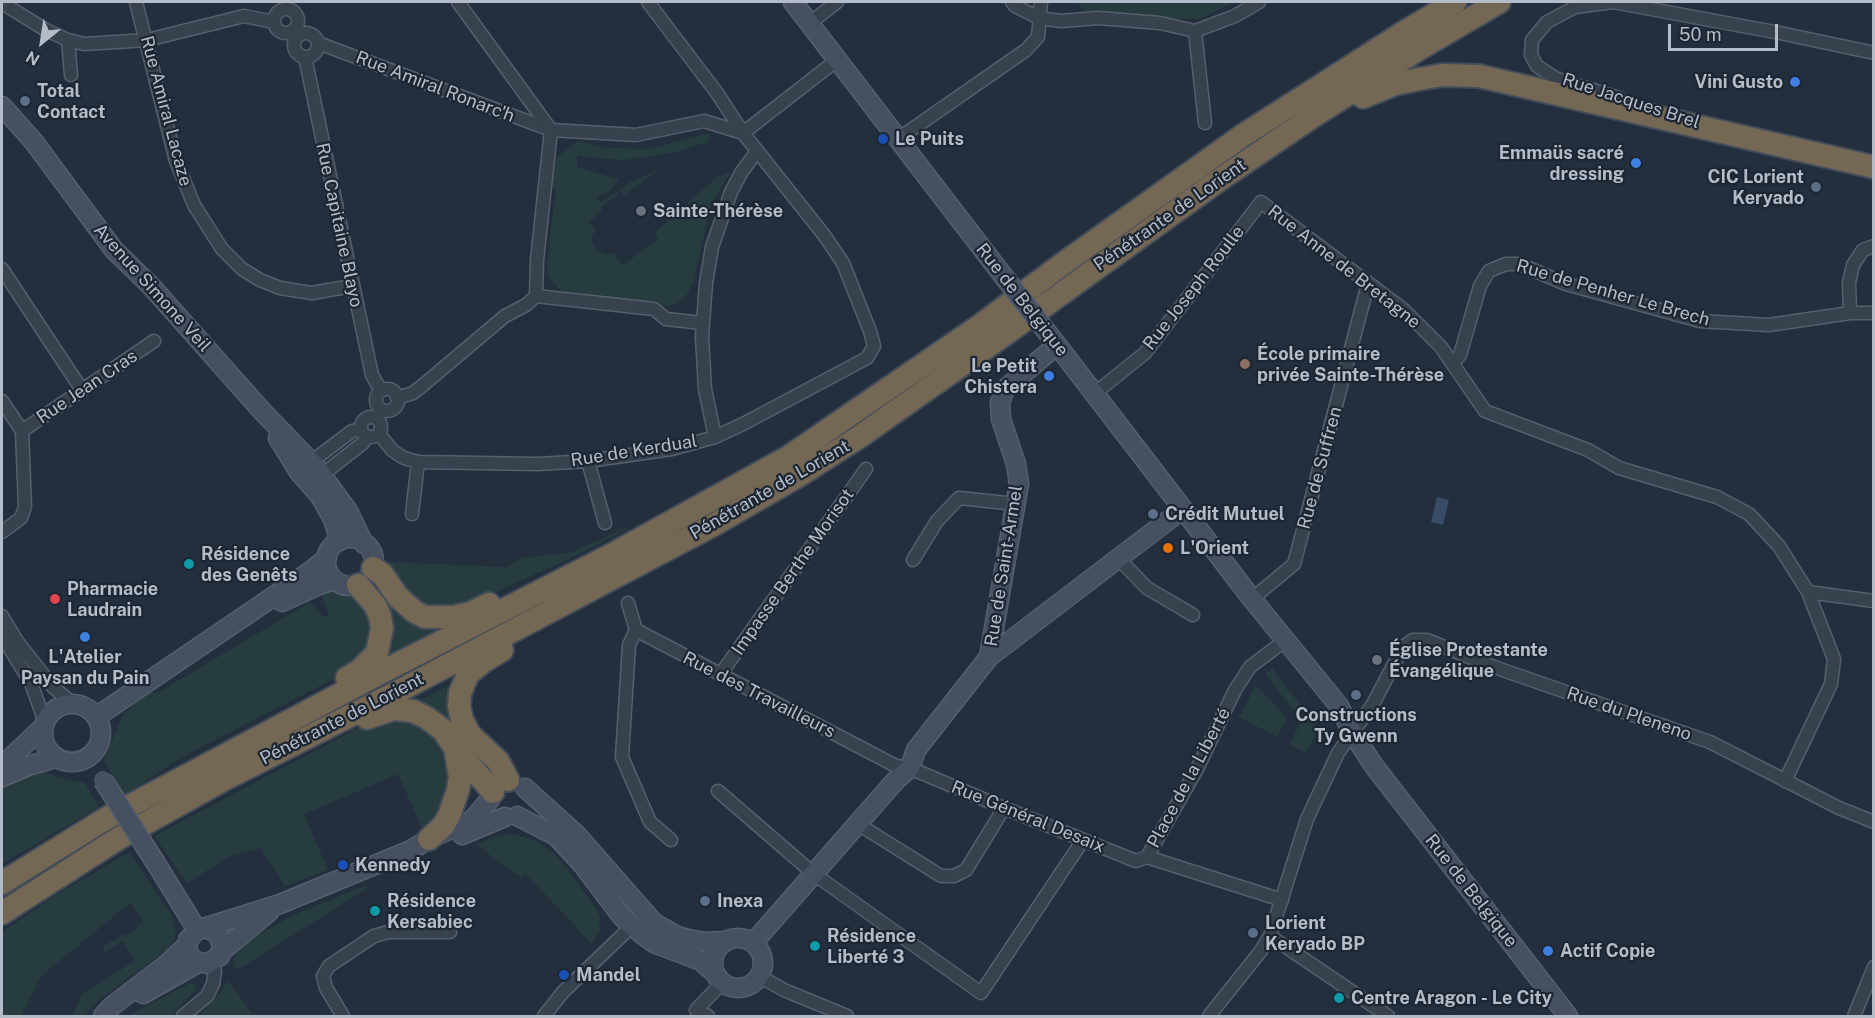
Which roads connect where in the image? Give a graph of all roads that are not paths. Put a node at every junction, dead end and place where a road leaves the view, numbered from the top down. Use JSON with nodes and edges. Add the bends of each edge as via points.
{"nodes":[{"id":1,"x":136,"y":2,"type":"edge"},
{"id":2,"x":458,"y":2,"type":"edge"},
{"id":3,"x":648,"y":2,"type":"edge"},
{"id":4,"x":793,"y":2,"type":"edge"},
{"id":5,"x":837,"y":2,"type":"edge"},
{"id":6,"x":1012,"y":2,"type":"edge"},
{"id":7,"x":1041,"y":2,"type":"edge"},
{"id":8,"x":1259,"y":2,"type":"edge"},
{"id":9,"x":1434,"y":2,"type":"edge"},
{"id":10,"x":1455,"y":2,"type":"edge"},
{"id":11,"x":1499,"y":2,"type":"edge"},
{"id":12,"x":2,"y":3,"type":"edge"},
{"id":13,"x":287,"y":5,"type":"edge"},
{"id":14,"x":1039,"y":18,"type":"junction"},
{"id":15,"x":274,"y":22,"type":"junction"},
{"id":16,"x":298,"y":22,"type":"junction"},
{"id":17,"x":810,"y":24,"type":"junction"},
{"id":18,"x":1195,"y":31,"type":"junction"},
{"id":19,"x":308,"y":32,"type":"junction"},
{"id":20,"x":286,"y":33,"type":"junction"},
{"id":21,"x":68,"y":40,"type":"junction"},
{"id":22,"x":147,"y":40,"type":"junction"},
{"id":23,"x":318,"y":43,"type":"junction"},
{"id":24,"x":294,"y":44,"type":"junction"},
{"id":25,"x":1874,"y":53,"type":"edge"},
{"id":26,"x":305,"y":57,"type":"junction"},
{"id":27,"x":837,"y":60,"type":"junction"},
{"id":28,"x":71,"y":75,"type":"dead end"},
{"id":29,"x":2,"y":106,"type":"edge"},
{"id":30,"x":1204,"y":123,"type":"dead end"},
{"id":31,"x":552,"y":130,"type":"junction"},
{"id":32,"x":743,"y":133,"type":"junction"},
{"id":33,"x":1242,"y":136,"type":"junction"},
{"id":34,"x":898,"y":139,"type":"junction"},
{"id":35,"x":1754,"y":140,"type":"junction"},
{"id":36,"x":757,"y":151,"type":"junction"},
{"id":37,"x":1874,"y":167,"type":"edge"},
{"id":38,"x":1219,"y":180,"type":"junction"},
{"id":39,"x":1262,"y":202,"type":"joint"},
{"id":40,"x":1874,"y":246,"type":"edge"},
{"id":41,"x":2,"y":269,"type":"edge"},
{"id":42,"x":1368,"y":284,"type":"junction"},
{"id":43,"x":352,"y":286,"type":"junction"},
{"id":44,"x":536,"y":296,"type":"junction"},
{"id":45,"x":1850,"y":313,"type":"junction"},
{"id":46,"x":1874,"y":313,"type":"edge"},
{"id":47,"x":702,"y":323,"type":"junction"},
{"id":48,"x":154,"y":341,"type":"dead end"},
{"id":49,"x":1057,"y":345,"type":"junction"},
{"id":50,"x":1453,"y":363,"type":"junction"},
{"id":51,"x":82,"y":390,"type":"junction"},
{"id":52,"x":1094,"y":394,"type":"junction"},
{"id":53,"x":379,"y":397,"type":"junction"},
{"id":54,"x":398,"y":398,"type":"junction"},
{"id":55,"x":2,"y":401,"type":"edge"},
{"id":56,"x":389,"y":410,"type":"junction"},
{"id":57,"x":262,"y":411,"type":"junction"},
{"id":58,"x":22,"y":431,"type":"junction"},
{"id":59,"x":372,"y":431,"type":"junction"},
{"id":60,"x":715,"y":437,"type":"junction"},
{"id":61,"x":588,"y":461,"type":"junction"},
{"id":62,"x":418,"y":462,"type":"junction"},
{"id":63,"x":317,"y":469,"type":"junction"},
{"id":64,"x":866,"y":469,"type":"dead end"},
{"id":65,"x":764,"y":472,"type":"junction"},
{"id":66,"x":798,"y":476,"type":"junction"},
{"id":67,"x":1016,"y":504,"type":"junction"},
{"id":68,"x":1183,"y":509,"type":"junction"},
{"id":69,"x":412,"y":514,"type":"dead end"},
{"id":70,"x":605,"y":523,"type":"dead end"},
{"id":71,"x":2,"y":532,"type":"edge"},
{"id":72,"x":340,"y":541,"type":"junction"},
{"id":73,"x":364,"y":543,"type":"junction"},
{"id":74,"x":327,"y":558,"type":"junction"},
{"id":75,"x":1118,"y":558,"type":"junction"},
{"id":76,"x":913,"y":560,"type":"dead end"},
{"id":77,"x":366,"y":577,"type":"junction"},
{"id":78,"x":334,"y":580,"type":"junction"},
{"id":79,"x":1808,"y":592,"type":"junction"},
{"id":80,"x":1252,"y":599,"type":"junction"},
{"id":81,"x":1874,"y":601,"type":"edge"},
{"id":82,"x":628,"y":603,"type":"dead end"},
{"id":83,"x":1193,"y":615,"type":"dead end"},
{"id":84,"x":2,"y":616,"type":"edge"},
{"id":85,"x":636,"y":630,"type":"junction"},
{"id":86,"x":219,"y":634,"type":"junction"},
{"id":87,"x":2,"y":636,"type":"edge"},
{"id":88,"x":1279,"y":645,"type":"junction"},
{"id":89,"x":989,"y":657,"type":"junction"},
{"id":90,"x":720,"y":675,"type":"junction"},
{"id":91,"x":72,"y":704,"type":"junction"},
{"id":92,"x":96,"y":717,"type":"junction"},
{"id":93,"x":44,"y":725,"type":"junction"},
{"id":94,"x":1349,"y":736,"type":"junction"},
{"id":95,"x":455,"y":748,"type":"junction"},
{"id":96,"x":57,"y":758,"type":"junction"},
{"id":97,"x":86,"y":759,"type":"junction"},
{"id":98,"x":2,"y":766,"type":"edge"},
{"id":99,"x":910,"y":768,"type":"junction"},
{"id":100,"x":2,"y":777,"type":"edge"},
{"id":101,"x":1785,"y":781,"type":"junction"},
{"id":102,"x":504,"y":790,"type":"junction"},
{"id":103,"x":717,"y":791,"type":"dead end"},
{"id":104,"x":1004,"y":808,"type":"junction"},
{"id":105,"x":511,"y":816,"type":"junction"},
{"id":106,"x":107,"y":818,"type":"junction"},
{"id":107,"x":1874,"y":822,"type":"edge"},
{"id":108,"x":858,"y":824,"type":"junction"},
{"id":109,"x":671,"y":840,"type":"dead end"},
{"id":110,"x":1083,"y":840,"type":"junction"},
{"id":111,"x":420,"y":844,"type":"junction"},
{"id":112,"x":1147,"y":857,"type":"junction"},
{"id":113,"x":814,"y":874,"type":"junction"},
{"id":114,"x":53,"y":879,"type":"junction"},
{"id":115,"x":2,"y":883,"type":"edge"},
{"id":116,"x":1282,"y":900,"type":"junction"},
{"id":117,"x":280,"y":904,"type":"junction"},
{"id":118,"x":2,"y":913,"type":"edge"},
{"id":119,"x":632,"y":926,"type":"junction"},
{"id":120,"x":200,"y":929,"type":"junction"},
{"id":121,"x":450,"y":932,"type":"dead end"},
{"id":122,"x":1270,"y":936,"type":"junction"},
{"id":123,"x":726,"y":941,"type":"junction"},
{"id":124,"x":753,"y":943,"type":"junction"},
{"id":125,"x":187,"y":945,"type":"junction"},
{"id":126,"x":211,"y":959,"type":"junction"},
{"id":127,"x":1874,"y":967,"type":"edge"},
{"id":128,"x":759,"y":976,"type":"junction"},
{"id":129,"x":719,"y":978,"type":"junction"},
{"id":130,"x":104,"y":1017,"type":"edge"},
{"id":131,"x":109,"y":1017,"type":"edge"},
{"id":132,"x":183,"y":1017,"type":"edge"},
{"id":133,"x":343,"y":1017,"type":"edge"},
{"id":134,"x":544,"y":1017,"type":"edge"},
{"id":135,"x":708,"y":1017,"type":"edge"},
{"id":136,"x":847,"y":1017,"type":"edge"},
{"id":137,"x":1209,"y":1017,"type":"edge"},
{"id":138,"x":1388,"y":1017,"type":"edge"},
{"id":139,"x":1568,"y":1017,"type":"edge"},
{"id":140,"x":1854,"y":1017,"type":"edge"}],
"edges":[{"from":1,"to":22,"type":"street","name":"Rue Amiral Lacaze"},
{"from":2,"to":31,"type":"street"},
{"from":3,"to":32,"type":"street"},
{"from":4,"to":17,"type":"street","name":"Rue de Belgique"},
{"from":5,"to":17,"type":"street"},
{"from":6,"to":14,"type":"street"},
{"from":7,"to":14,"type":"street"},
{"from":8,"to":18,"type":"street"},
{"from":9,"to":33,"type":"highway","via":[[1313,82]]},
{"from":10,"to":33,"type":"highway","name":"Pénétrante de Lorient"},
{"from":11,"to":38,"type":"highway","name":"Pénétrante de Lorient","via":[[1315,115]]},
{"from":12,"to":21,"type":"street"},
{"from":13,"to":15,"type":"street"},
{"from":13,"to":16,"type":"street"},
{"from":14,"to":18,"type":"street","via":[[1150,22]]},
{"from":14,"to":34,"type":"street","via":[[1038,37],[1026,50]]},
{"from":15,"to":20,"type":"street","via":[[278,30]]},
{"from":15,"to":22,"type":"street","via":[[244,16]]},
{"from":16,"to":19,"type":"street"},
{"from":16,"to":20,"type":"street","via":[[294,30]]},
{"from":17,"to":27,"type":"street","name":"Rue de Belgique"},
{"from":18,"to":30,"type":"street"},
{"from":19,"to":23,"type":"street"},
{"from":19,"to":24,"type":"street","via":[[296,37]]},
{"from":20,"to":24,"type":"street"},
{"from":21,"to":22,"type":"street","via":[[84,44]]},
{"from":21,"to":28,"type":"street"},
{"from":22,"to":43,"type":"street","name":"Rue Amiral Lacaze","via":[[184,184],[222,249],[242,268],[280,288],[312,293]]},
{"from":23,"to":26,"type":"street","via":[[313,55]]},
{"from":23,"to":31,"type":"street","name":"Rue Amiral Ronarc'h"},
{"from":24,"to":26,"type":"street","via":[[298,54]]},
{"from":25,"to":35,"type":"street","name":"Rue Jacques Brel","via":[[1613,2],[1575,7],[1547,22],[1532,40],[1531,55],[1537,66],[1557,79]]},
{"from":26,"to":43,"type":"street","name":"Rue Capitaine Blayo"},
{"from":27,"to":32,"type":"street"},
{"from":27,"to":34,"type":"street","name":"Rue de Belgique"},
{"from":29,"to":57,"type":"street","name":"Avenue Simone Veil","via":[[34,142],[114,250]]},
{"from":31,"to":32,"type":"street","name":"Rue Amiral Ronarc'h","via":[[636,135],[704,121]]},
{"from":31,"to":44,"type":"street"},
{"from":32,"to":36,"type":"street"},
{"from":33,"to":65,"type":"highway","name":"Pénétrante de Lorient","via":[[874,400]]},
{"from":34,"to":49,"type":"street","name":"Rue de Belgique","bridge":true},
{"from":35,"to":37,"type":"highway"},
{"from":35,"to":38,"type":"highway","via":[[1479,76],[1443,75],[1395,84],[1369,94]]},
{"from":36,"to":47,"type":"street","via":[[741,172],[717,229]]},
{"from":36,"to":60,"type":"street","name":"Rue de Kerdual","via":[[843,263],[873,346],[867,358],[852,367]]},
{"from":38,"to":66,"type":"highway","name":"Pénétrante de Lorient","via":[[859,437]]},
{"from":39,"to":42,"type":"street","name":"Rue Anne de Bretagne"},
{"from":39,"to":52,"type":"street","name":"Rue Joseph Roulle","via":[[1145,353]]},
{"from":40,"to":45,"type":"street","via":[[1863,250],[1853,265]]},
{"from":41,"to":51,"type":"street"},
{"from":42,"to":50,"type":"street","name":"Rue Anne de Bretagne","via":[[1404,310]]},
{"from":42,"to":80,"type":"street","name":"Rue de Suffren","via":[[1294,564]]},
{"from":43,"to":53,"type":"street","name":"Rue Capitaine Blayo"},
{"from":44,"to":47,"type":"street","via":[[654,309],[666,319]]},
{"from":44,"to":54,"type":"street","via":[[505,316],[413,393]]},
{"from":45,"to":46,"type":"street","name":"Rue de Penher Le Brech"},
{"from":45,"to":50,"type":"street","name":"Rue de Penher Le Brech","via":[[1769,325],[1700,321],[1566,284],[1519,264],[1506,264],[1489,271],[1480,286],[1460,355]]},
{"from":47,"to":60,"type":"street","via":[[705,389]]},
{"from":48,"to":51,"type":"street","name":"Rue Jean Cras"},
{"from":49,"to":52,"type":"street","name":"Rue de Belgique"},
{"from":49,"to":67,"type":"street","name":"Rue de Saint-Armel","via":[[1005,389],[1000,403],[1001,419],[1016,464]]},
{"from":50,"to":79,"type":"street","name":"Rue Anne de Bretagne","via":[[1485,411],[1588,450],[1619,468],[1717,497],[1749,514],[1779,546]]},
{"from":51,"to":58,"type":"street","name":"Rue Jean Cras"},
{"from":52,"to":68,"type":"street","name":"Rue de Belgique"},
{"from":53,"to":54,"type":"street","via":[[387,389]]},
{"from":53,"to":56,"type":"street","via":[[380,408]]},
{"from":53,"to":59,"type":"street","via":[[363,420]]},
{"from":54,"to":56,"type":"street"},
{"from":55,"to":58,"type":"street"},
{"from":56,"to":59,"type":"street"},
{"from":57,"to":63,"type":"street","name":"Avenue Simone Veil"},
{"from":57,"to":72,"type":"street","name":"Avenue Simone Veil","via":[[320,496]]},
{"from":58,"to":71,"type":"street","name":"Rue Jean Cras","via":[[25,507],[21,518]]},
{"from":59,"to":62,"type":"street","name":"Rue de Kerdual","via":[[393,451]]},
{"from":59,"to":63,"type":"street","via":[[363,443]]},
{"from":59,"to":63,"type":"street","via":[[352,431]]},
{"from":60,"to":61,"type":"street","name":"Rue de Kerdual","via":[[672,449]]},
{"from":61,"to":62,"type":"street","name":"Rue de Kerdual"},
{"from":61,"to":70,"type":"street"},
{"from":62,"to":69,"type":"street"},
{"from":63,"to":73,"type":"street","name":"Avenue Simone Veil","via":[[348,511]]},
{"from":64,"to":90,"type":"street","name":"Impasse Berthe Morisot"},
{"from":65,"to":77,"type":"highway","via":[[471,613],[425,617],[398,597],[382,574]]},
{"from":65,"to":106,"type":"highway","name":"Pénétrante de Lorient"},
{"from":66,"to":102,"type":"highway","via":[[718,531],[484,661],[468,674],[460,693],[462,720],[470,735],[498,761]]},
{"from":66,"to":114,"type":"highway","name":"Pénétrante de Lorient","via":[[715,524],[225,779]]},
{"from":67,"to":76,"type":"street","via":[[959,498],[937,521]]},
{"from":67,"to":89,"type":"street","name":"Rue de Saint-Armel"},
{"from":68,"to":75,"type":"street"},
{"from":68,"to":80,"type":"street","name":"Rue de Belgique"},
{"from":72,"to":73,"type":"street","via":[[350,538]]},
{"from":72,"to":74,"type":"street"},
{"from":73,"to":77,"type":"street","via":[[372,554]]},
{"from":74,"to":78,"type":"street","via":[[328,573]]},
{"from":74,"to":86,"type":"street"},
{"from":75,"to":83,"type":"street","via":[[1147,588]]},
{"from":75,"to":89,"type":"street"},
{"from":77,"to":78,"type":"street","via":[[349,586]]},
{"from":77,"to":106,"type":"highway","via":[[382,628],[377,653],[369,662],[359,671],[217,746]]},
{"from":78,"to":86,"type":"street"},
{"from":79,"to":81,"type":"street"},
{"from":79,"to":101,"type":"street","name":"Rue Anne de Bretagne","via":[[1834,659],[1831,684]]},
{"from":80,"to":88,"type":"street","name":"Rue de Belgique"},
{"from":80,"to":94,"type":"street","name":"Rue de Belgique","via":[[1339,706]]},
{"from":82,"to":85,"type":"street"},
{"from":84,"to":91,"type":"street","via":[[48,681]]},
{"from":85,"to":90,"type":"street","name":"Rue des Travailleurs"},
{"from":85,"to":109,"type":"street","via":[[629,645],[621,757],[650,822]]},
{"from":86,"to":92,"type":"street"},
{"from":87,"to":93,"type":"street","via":[[31,683]]},
{"from":88,"to":94,"type":"street","name":"Rue de Belgique"},
{"from":88,"to":112,"type":"street","name":"Place de la Liberté","via":[[1250,667],[1235,690],[1197,769]]},
{"from":89,"to":99,"type":"street","name":"Rue de Saint-Armel","via":[[916,750]]},
{"from":90,"to":99,"type":"street","name":"Rue des Travailleurs","via":[[896,766]]},
{"from":91,"to":92,"type":"street"},
{"from":91,"to":93,"type":"street","via":[[56,709]]},
{"from":92,"to":97,"type":"street","via":[[100,740]]},
{"from":93,"to":96,"type":"street","via":[[45,745]]},
{"from":93,"to":98,"type":"street"},
{"from":94,"to":101,"type":"street","name":"Rue du Pleneno","via":[[1373,704],[1402,647],[1413,640],[1427,640],[1710,742]]},
{"from":94,"to":116,"type":"street","via":[[1307,819]]},
{"from":94,"to":139,"type":"street","name":"Rue de Belgique"},
{"from":95,"to":102,"type":"highway"},
{"from":95,"to":111,"type":"highway","via":[[460,777],[449,816]]},
{"from":95,"to":114,"type":"highway","via":[[443,730],[413,711],[394,709],[372,715]]},
{"from":96,"to":97,"type":"street","via":[[71,762]]},
{"from":96,"to":100,"type":"street"},
{"from":97,"to":120,"type":"street","bridge":true},
{"from":99,"to":104,"type":"street","name":"Rue Général Desaix"},
{"from":99,"to":108,"type":"street","name":"Rue de Saint-Armel"},
{"from":101,"to":107,"type":"street","name":"Rue du Pleneno"},
{"from":102,"to":105,"type":"street","via":[[495,810]]},
{"from":102,"to":105,"type":"street","via":[[528,794],[527,807]]},
{"from":102,"to":111,"type":"street","via":[[472,820]]},
{"from":102,"to":123,"type":"street","via":[[576,834],[654,922],[670,933],[705,942]]},
{"from":103,"to":113,"type":"street"},
{"from":104,"to":108,"type":"street","via":[[966,870],[954,876],[941,876]]},
{"from":104,"to":110,"type":"street","name":"Rue Général Desaix"},
{"from":105,"to":111,"type":"street","via":[[448,841]]},
{"from":105,"to":119,"type":"street","via":[[556,836]]},
{"from":106,"to":115,"type":"highway","name":"Pénétrante de Lorient"},
{"from":108,"to":113,"type":"street","name":"Rue de Saint-Armel"},
{"from":110,"to":112,"type":"street","name":"Rue Général Desaix","via":[[1136,861]]},
{"from":110,"to":113,"type":"street","via":[[981,993]]},
{"from":111,"to":117,"type":"street"},
{"from":112,"to":116,"type":"street","name":"Place de la Liberté"},
{"from":113,"to":124,"type":"street","name":"Rue de Saint-Armel"},
{"from":114,"to":118,"type":"highway","name":"Pénétrante de Lorient"},
{"from":116,"to":122,"type":"street"},
{"from":117,"to":120,"type":"street"},
{"from":117,"to":126,"type":"street"},
{"from":119,"to":129,"type":"street","via":[[654,942],[701,962]]},
{"from":119,"to":134,"type":"street","via":[[563,992]]},
{"from":120,"to":125,"type":"street","via":[[190,936]]},
{"from":120,"to":126,"type":"street","via":[[218,935],[222,945]]},
{"from":121,"to":133,"type":"street","via":[[388,932],[374,936],[329,966],[323,976],[326,988]]},
{"from":122,"to":137,"type":"street"},
{"from":122,"to":138,"type":"street"},
{"from":123,"to":124,"type":"street","via":[[740,938]]},
{"from":123,"to":129,"type":"street","via":[[714,955],[713,965]]},
{"from":124,"to":128,"type":"street","via":[[763,962]]},
{"from":125,"to":126,"type":"street","via":[[190,956]]},
{"from":125,"to":130,"type":"street","via":[[112,1005]]},
{"from":126,"to":131,"type":"street"},
{"from":126,"to":132,"type":"street","via":[[215,971],[207,996]]},
{"from":127,"to":140,"type":"street"},
{"from":128,"to":129,"type":"street","via":[[738,987]]},
{"from":128,"to":136,"type":"street"},
{"from":129,"to":135,"type":"street","via":[[696,1010]]}]}
